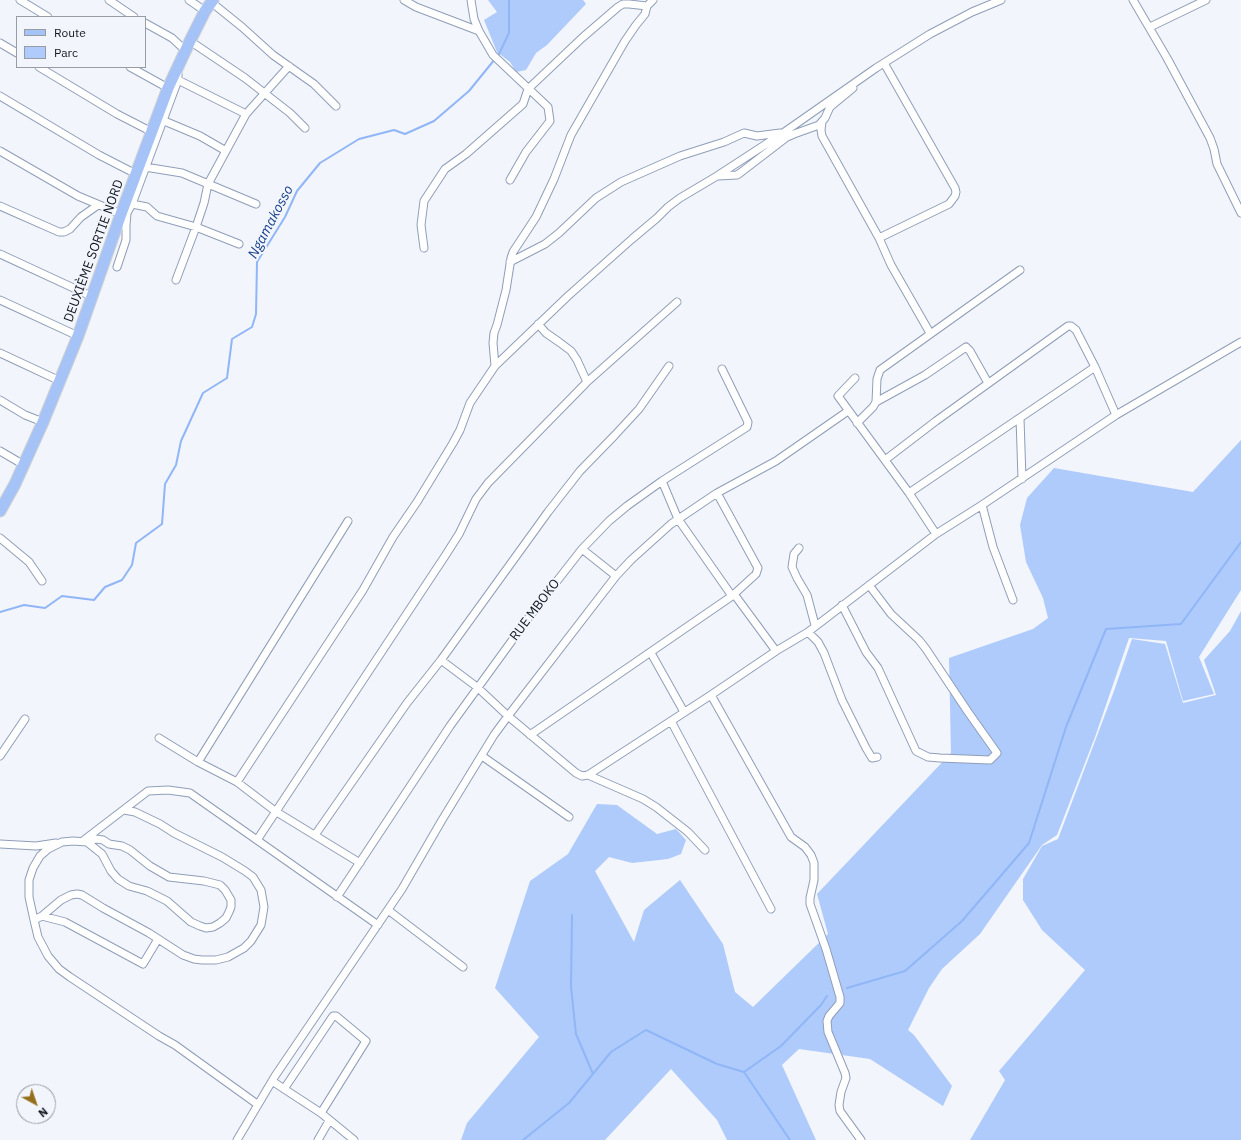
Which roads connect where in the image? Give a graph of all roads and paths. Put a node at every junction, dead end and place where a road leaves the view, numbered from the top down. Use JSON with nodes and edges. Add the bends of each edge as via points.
{"nodes":[{"id":1,"x":20,"y":0,"type":"edge"},
{"id":2,"x":109,"y":0,"type":"edge"},
{"id":3,"x":189,"y":0,"type":"edge"},
{"id":4,"x":404,"y":0,"type":"edge"},
{"id":5,"x":471,"y":0,"type":"edge"},
{"id":6,"x":653,"y":0,"type":"edge"},
{"id":7,"x":1001,"y":0,"type":"edge"},
{"id":8,"x":1133,"y":0,"type":"edge"},
{"id":9,"x":1206,"y":0,"type":"edge"},
{"id":10,"x":210,"y":4,"type":"edge"},
{"id":11,"x":647,"y":6,"type":"junction"},
{"id":12,"x":46,"y":16,"type":"edge"},
{"id":13,"x":132,"y":16,"type":"edge"},
{"id":14,"x":146,"y":24,"type":"edge"},
{"id":15,"x":1150,"y":27,"type":"junction"},
{"id":16,"x":479,"y":31,"type":"junction"},
{"id":17,"x":0,"y":43,"type":"edge"},
{"id":18,"x":188,"y":46,"type":"junction"},
{"id":19,"x":16,"y":53,"type":"edge"},
{"id":20,"x":884,"y":63,"type":"junction"},
{"id":21,"x":289,"y":66,"type":"junction"},
{"id":22,"x":41,"y":68,"type":"edge"},
{"id":23,"x":132,"y":68,"type":"edge"},
{"id":24,"x":177,"y":68,"type":"junction"},
{"id":25,"x":876,"y":68,"type":"junction"},
{"id":26,"x":178,"y":80,"type":"junction"},
{"id":27,"x":168,"y":88,"type":"junction"},
{"id":28,"x":528,"y":89,"type":"junction"},
{"id":29,"x":265,"y":93,"type":"junction"},
{"id":30,"x":0,"y":96,"type":"edge"},
{"id":31,"x":336,"y":106,"type":"dead end"},
{"id":32,"x":246,"y":114,"type":"junction"},
{"id":33,"x":162,"y":120,"type":"junction"},
{"id":34,"x":822,"y":122,"type":"junction"},
{"id":35,"x":306,"y":128,"type":"dead end"},
{"id":36,"x":152,"y":132,"type":"junction"},
{"id":37,"x":783,"y":133,"type":"junction"},
{"id":38,"x":0,"y":151,"type":"edge"},
{"id":39,"x":226,"y":151,"type":"junction"},
{"id":40,"x":145,"y":167,"type":"junction"},
{"id":41,"x":136,"y":174,"type":"junction"},
{"id":42,"x":717,"y":176,"type":"junction"},
{"id":43,"x":510,"y":180,"type":"dead end"},
{"id":44,"x":208,"y":184,"type":"junction"},
{"id":45,"x":98,"y":204,"type":"junction"},
{"id":46,"x":132,"y":204,"type":"junction"},
{"id":47,"x":256,"y":204,"type":"dead end"},
{"id":48,"x":0,"y":206,"type":"edge"},
{"id":49,"x":1241,"y":213,"type":"edge"},
{"id":50,"x":121,"y":214,"type":"junction"},
{"id":51,"x":196,"y":227,"type":"junction"},
{"id":52,"x":879,"y":238,"type":"junction"},
{"id":53,"x":239,"y":244,"type":"dead end"},
{"id":54,"x":424,"y":248,"type":"dead end"},
{"id":55,"x":0,"y":254,"type":"edge"},
{"id":56,"x":510,"y":262,"type":"junction"},
{"id":57,"x":117,"y":267,"type":"dead end"},
{"id":58,"x":1020,"y":270,"type":"dead end"},
{"id":59,"x":176,"y":280,"type":"dead end"},
{"id":60,"x":93,"y":297,"type":"junction"},
{"id":61,"x":0,"y":300,"type":"edge"},
{"id":62,"x":677,"y":302,"type":"dead end"},
{"id":63,"x":538,"y":324,"type":"junction"},
{"id":64,"x":930,"y":333,"type":"junction"},
{"id":65,"x":78,"y":336,"type":"junction"},
{"id":66,"x":1241,"y":342,"type":"edge"},
{"id":67,"x":0,"y":353,"type":"edge"},
{"id":68,"x":495,"y":366,"type":"junction"},
{"id":69,"x":669,"y":366,"type":"dead end"},
{"id":70,"x":1095,"y":367,"type":"junction"},
{"id":71,"x":722,"y":369,"type":"dead end"},
{"id":72,"x":855,"y":378,"type":"dead end"},
{"id":73,"x":60,"y":381,"type":"junction"},
{"id":74,"x":587,"y":382,"type":"junction"},
{"id":75,"x":988,"y":384,"type":"junction"},
{"id":76,"x":0,"y":400,"type":"edge"},
{"id":77,"x":876,"y":402,"type":"junction"},
{"id":78,"x":848,"y":411,"type":"junction"},
{"id":79,"x":1116,"y":415,"type":"junction"},
{"id":80,"x":1020,"y":418,"type":"junction"},
{"id":81,"x":44,"y":422,"type":"junction"},
{"id":82,"x":857,"y":423,"type":"junction"},
{"id":83,"x":0,"y":451,"type":"edge"},
{"id":84,"x":885,"y":460,"type":"junction"},
{"id":85,"x":24,"y":465,"type":"junction"},
{"id":86,"x":1022,"y":479,"type":"junction"},
{"id":87,"x":662,"y":481,"type":"junction"},
{"id":88,"x":717,"y":493,"type":"junction"},
{"id":89,"x":909,"y":494,"type":"junction"},
{"id":90,"x":982,"y":505,"type":"junction"},
{"id":91,"x":0,"y":511,"type":"edge"},
{"id":92,"x":678,"y":520,"type":"junction"},
{"id":93,"x":348,"y":522,"type":"dead end"},
{"id":94,"x":936,"y":534,"type":"junction"},
{"id":95,"x":0,"y":538,"type":"edge"},
{"id":96,"x":799,"y":548,"type":"dead end"},
{"id":97,"x":582,"y":549,"type":"junction"},
{"id":98,"x":616,"y":576,"type":"junction"},
{"id":99,"x":42,"y":581,"type":"dead end"},
{"id":100,"x":869,"y":585,"type":"junction"},
{"id":101,"x":733,"y":595,"type":"junction"},
{"id":102,"x":1013,"y":600,"type":"dead end"},
{"id":103,"x":842,"y":605,"type":"junction"},
{"id":104,"x":815,"y":625,"type":"junction"},
{"id":105,"x":808,"y":632,"type":"junction"},
{"id":106,"x":776,"y":651,"type":"junction"},
{"id":107,"x":651,"y":653,"type":"junction"},
{"id":108,"x":441,"y":660,"type":"junction"},
{"id":109,"x":477,"y":687,"type":"junction"},
{"id":110,"x":711,"y":695,"type":"junction"},
{"id":111,"x":684,"y":712,"type":"junction"},
{"id":112,"x":508,"y":716,"type":"junction"},
{"id":113,"x":25,"y":719,"type":"dead end"},
{"id":114,"x":671,"y":721,"type":"junction"},
{"id":115,"x":530,"y":735,"type":"junction"},
{"id":116,"x":159,"y":738,"type":"dead end"},
{"id":117,"x":0,"y":756,"type":"edge"},
{"id":118,"x":482,"y":756,"type":"junction"},
{"id":119,"x":877,"y":757,"type":"dead end"},
{"id":120,"x":198,"y":762,"type":"junction"},
{"id":121,"x":588,"y":775,"type":"junction"},
{"id":122,"x":237,"y":782,"type":"junction"},
{"id":123,"x":124,"y":810,"type":"junction"},
{"id":124,"x":275,"y":811,"type":"junction"},
{"id":125,"x":569,"y":817,"type":"dead end"},
{"id":126,"x":315,"y":835,"type":"junction"},
{"id":127,"x":257,"y":840,"type":"junction"},
{"id":128,"x":62,"y":842,"type":"junction"},
{"id":129,"x":85,"y":842,"type":"junction"},
{"id":130,"x":0,"y":844,"type":"edge"},
{"id":131,"x":110,"y":844,"type":"junction"},
{"id":132,"x":705,"y":850,"type":"dead end"},
{"id":133,"x":102,"y":854,"type":"junction"},
{"id":134,"x":360,"y":863,"type":"junction"},
{"id":135,"x":338,"y":896,"type":"junction"},
{"id":136,"x":771,"y":909,"type":"dead end"},
{"id":137,"x":388,"y":910,"type":"junction"},
{"id":138,"x":42,"y":916,"type":"junction"},
{"id":139,"x":34,"y":920,"type":"junction"},
{"id":140,"x":378,"y":925,"type":"junction"},
{"id":141,"x":158,"y":940,"type":"junction"},
{"id":142,"x":462,"y":967,"type":"dead end"},
{"id":143,"x":272,"y":1081,"type":"junction"},
{"id":144,"x":284,"y":1089,"type":"junction"},
{"id":145,"x":258,"y":1104,"type":"junction"},
{"id":146,"x":321,"y":1114,"type":"junction"},
{"id":147,"x":329,"y":1121,"type":"junction"},
{"id":148,"x":237,"y":1140,"type":"edge"},
{"id":149,"x":318,"y":1140,"type":"edge"},
{"id":150,"x":354,"y":1140,"type":"edge"},
{"id":151,"x":860,"y":1140,"type":"edge"}],
"edges":[{"from":1,"to":12,"type":"street"},
{"from":2,"to":13,"type":"street"},
{"from":3,"to":10,"type":"street"},
{"from":4,"to":16,"type":"street"},
{"from":5,"to":16,"type":"street"},
{"from":6,"to":11,"type":"street"},
{"from":7,"to":20,"type":"street","via":[[930,34]]},
{"from":8,"to":15,"type":"street"},
{"from":9,"to":15,"type":"street"},
{"from":10,"to":18,"type":"main road","name":"DEUXIÈME SORTIE NORD"},
{"from":10,"to":21,"type":"street"},
{"from":11,"to":28,"type":"street","via":[[623,4],[618,7]]},
{"from":11,"to":56,"type":"street","via":[[645,14],[625,41],[572,135],[536,217],[513,252]]},
{"from":14,"to":18,"type":"street"},
{"from":15,"to":49,"type":"street","via":[[1210,138],[1217,164]]},
{"from":16,"to":28,"type":"street","via":[[493,55]]},
{"from":17,"to":19,"type":"street"},
{"from":18,"to":24,"type":"main road","name":"DEUXIÈME SORTIE NORD"},
{"from":18,"to":29,"type":"street","via":[[245,78]]},
{"from":20,"to":25,"type":"street"},
{"from":20,"to":52,"type":"street","via":[[956,192],[948,204]]},
{"from":21,"to":29,"type":"street"},
{"from":21,"to":31,"type":"street","via":[[314,84]]},
{"from":22,"to":36,"type":"street"},
{"from":23,"to":27,"type":"street"},
{"from":24,"to":26,"type":"street"},
{"from":24,"to":27,"type":"main road","name":"DEUXIÈME SORTIE NORD"},
{"from":25,"to":34,"type":"street","via":[[836,101]]},
{"from":25,"to":37,"type":"street"},
{"from":26,"to":32,"type":"street"},
{"from":26,"to":33,"type":"street"},
{"from":27,"to":36,"type":"main road","name":"DEUXIÈME SORTIE NORD"},
{"from":28,"to":43,"type":"street","via":[[548,107],[550,121],[526,152]]},
{"from":28,"to":54,"type":"street","via":[[523,104],[466,154],[445,168],[424,201],[421,225]]},
{"from":29,"to":32,"type":"street"},
{"from":29,"to":35,"type":"street"},
{"from":30,"to":41,"type":"street"},
{"from":32,"to":39,"type":"street"},
{"from":33,"to":39,"type":"street","via":[[200,136]]},
{"from":33,"to":40,"type":"street"},
{"from":34,"to":42,"type":"street","via":[[787,137],[737,175]]},
{"from":34,"to":52,"type":"street","via":[[822,136]]},
{"from":36,"to":41,"type":"main road","name":"DEUXIÈME SORTIE NORD"},
{"from":37,"to":42,"type":"street"},
{"from":37,"to":56,"type":"street","via":[[757,136],[744,133],[680,156],[621,182],[596,198],[545,244]]},
{"from":38,"to":45,"type":"street","via":[[78,196]]},
{"from":39,"to":44,"type":"street"},
{"from":40,"to":44,"type":"street","via":[[182,173]]},
{"from":40,"to":46,"type":"street"},
{"from":41,"to":50,"type":"main road","name":"DEUXIÈME SORTIE NORD"},
{"from":42,"to":63,"type":"street","via":[[668,207]]},
{"from":44,"to":47,"type":"street"},
{"from":44,"to":51,"type":"street"},
{"from":45,"to":48,"type":"street","via":[[64,232]]},
{"from":45,"to":50,"type":"street"},
{"from":46,"to":51,"type":"street","via":[[147,207],[157,216]]},
{"from":46,"to":57,"type":"street","via":[[127,213],[126,240]]},
{"from":50,"to":60,"type":"main road","name":"DEUXIÈME SORTIE NORD"},
{"from":51,"to":53,"type":"street"},
{"from":51,"to":59,"type":"street"},
{"from":52,"to":64,"type":"street","via":[[891,265]]},
{"from":55,"to":60,"type":"street"},
{"from":56,"to":68,"type":"street","via":[[506,290],[494,333]]},
{"from":58,"to":64,"type":"street"},
{"from":60,"to":65,"type":"main road","name":"DEUXIÈME SORTIE NORD"},
{"from":61,"to":65,"type":"street"},
{"from":62,"to":74,"type":"street"},
{"from":63,"to":68,"type":"street"},
{"from":63,"to":74,"type":"street","via":[[571,351]]},
{"from":64,"to":77,"type":"street","via":[[880,370]]},
{"from":65,"to":73,"type":"main road","name":"DEUXIÈME SORTIE NORD"},
{"from":66,"to":79,"type":"street"},
{"from":67,"to":73,"type":"street"},
{"from":68,"to":122,"type":"street","via":[[470,403],[453,443],[393,537],[363,590]]},
{"from":69,"to":108,"type":"street","via":[[639,409],[580,470]]},
{"from":70,"to":75,"type":"street","via":[[1076,330],[1068,326]]},
{"from":70,"to":79,"type":"street"},
{"from":70,"to":80,"type":"street"},
{"from":71,"to":87,"type":"street","name":"RUE MBOKO","via":[[748,425]]},
{"from":72,"to":78,"type":"street","via":[[838,396]]},
{"from":73,"to":81,"type":"main road","name":"DEUXIÈME SORTIE NORD"},
{"from":74,"to":124,"type":"street","via":[[488,483],[476,499],[445,556]]},
{"from":75,"to":77,"type":"street","via":[[966,347],[925,375]]},
{"from":75,"to":84,"type":"street"},
{"from":76,"to":81,"type":"street","via":[[25,415]]},
{"from":77,"to":82,"type":"street"},
{"from":78,"to":82,"type":"street"},
{"from":78,"to":88,"type":"street","via":[[776,461]]},
{"from":79,"to":86,"type":"street"},
{"from":80,"to":86,"type":"street"},
{"from":80,"to":89,"type":"street"},
{"from":81,"to":85,"type":"main road","name":"DEUXIÈME SORTIE NORD"},
{"from":82,"to":84,"type":"street"},
{"from":83,"to":85,"type":"street"},
{"from":84,"to":89,"type":"street"},
{"from":85,"to":91,"type":"main road","name":"DEUXIÈME SORTIE NORD"},
{"from":86,"to":90,"type":"street"},
{"from":87,"to":92,"type":"street"},
{"from":87,"to":97,"type":"street","name":"RUE MBOKO","via":[[609,521]]},
{"from":88,"to":92,"type":"street"},
{"from":88,"to":101,"type":"street","via":[[758,568],[756,574]]},
{"from":89,"to":94,"type":"street"},
{"from":90,"to":94,"type":"street"},
{"from":90,"to":102,"type":"street","via":[[993,547]]},
{"from":92,"to":98,"type":"street"},
{"from":92,"to":101,"type":"street"},
{"from":93,"to":120,"type":"street"},
{"from":94,"to":100,"type":"street"},
{"from":95,"to":99,"type":"street","via":[[29,562]]},
{"from":96,"to":104,"type":"street","via":[[794,554],[792,567],[807,595]]},
{"from":97,"to":98,"type":"street"},
{"from":97,"to":109,"type":"street","name":"RUE MBOKO"},
{"from":98,"to":112,"type":"street"},
{"from":100,"to":103,"type":"street"},
{"from":100,"to":103,"type":"street","via":[[891,614],[926,649],[998,753],[990,760],[940,758],[916,751],[878,668],[866,652]]},
{"from":101,"to":106,"type":"street"},
{"from":101,"to":107,"type":"street"},
{"from":103,"to":104,"type":"street"},
{"from":104,"to":105,"type":"street"},
{"from":105,"to":106,"type":"street"},
{"from":105,"to":119,"type":"street","via":[[824,653],[842,700],[866,748],[872,758]]},
{"from":106,"to":110,"type":"street"},
{"from":107,"to":111,"type":"street"},
{"from":107,"to":115,"type":"street"},
{"from":108,"to":109,"type":"street"},
{"from":108,"to":126,"type":"street","via":[[407,703]]},
{"from":109,"to":112,"type":"street"},
{"from":109,"to":134,"type":"street","name":"RUE MBOKO"},
{"from":110,"to":111,"type":"street"},
{"from":110,"to":151,"type":"street","via":[[791,837],[805,847],[814,863],[810,904],[840,997],[840,1003],[827,1021],[828,1032],[846,1078],[839,1105],[842,1115]]},
{"from":111,"to":114,"type":"street"},
{"from":112,"to":115,"type":"street"},
{"from":112,"to":118,"type":"street"},
{"from":113,"to":117,"type":"street"},
{"from":114,"to":121,"type":"street"},
{"from":114,"to":136,"type":"street"},
{"from":115,"to":121,"type":"street","via":[[576,773]]},
{"from":116,"to":120,"type":"street"},
{"from":118,"to":125,"type":"street"},
{"from":118,"to":137,"type":"street"},
{"from":120,"to":122,"type":"street"},
{"from":121,"to":132,"type":"street","via":[[656,807],[688,832]]},
{"from":122,"to":124,"type":"street"},
{"from":123,"to":127,"type":"street","via":[[148,791],[190,793]]},
{"from":123,"to":129,"type":"street"},
{"from":123,"to":141,"type":"street","via":[[135,812],[237,865],[258,883],[263,897],[264,915],[256,934],[244,948],[228,957],[216,960],[194,959]]},
{"from":124,"to":126,"type":"street"},
{"from":124,"to":127,"type":"street"},
{"from":126,"to":134,"type":"street"},
{"from":127,"to":135,"type":"street"},
{"from":128,"to":129,"type":"street"},
{"from":128,"to":130,"type":"street","via":[[36,846]]},
{"from":128,"to":139,"type":"street","via":[[40,856],[33,868],[29,880],[29,896]]},
{"from":129,"to":131,"type":"street","via":[[96,839]]},
{"from":129,"to":133,"type":"street"},
{"from":131,"to":133,"type":"street"},
{"from":131,"to":133,"type":"street","via":[[130,850],[169,877],[220,885],[231,900],[226,918],[213,927],[206,928],[190,922],[158,896],[129,886],[118,879]]},
{"from":134,"to":135,"type":"street","name":"RUE MBOKO"},
{"from":135,"to":140,"type":"street"},
{"from":137,"to":140,"type":"street"},
{"from":137,"to":142,"type":"street"},
{"from":138,"to":139,"type":"street"},
{"from":138,"to":141,"type":"street","via":[[70,895],[82,895]]},
{"from":138,"to":141,"type":"street","via":[[65,922],[143,964]]},
{"from":139,"to":145,"type":"street","via":[[38,937],[48,956],[59,969],[175,1045]]},
{"from":140,"to":143,"type":"street"},
{"from":143,"to":144,"type":"street"},
{"from":143,"to":145,"type":"street"},
{"from":144,"to":146,"type":"street"},
{"from":144,"to":146,"type":"street","via":[[333,1016],[336,1016],[366,1041]]},
{"from":145,"to":148,"type":"street"},
{"from":146,"to":147,"type":"street"},
{"from":147,"to":149,"type":"street"},
{"from":147,"to":150,"type":"street"}]}
